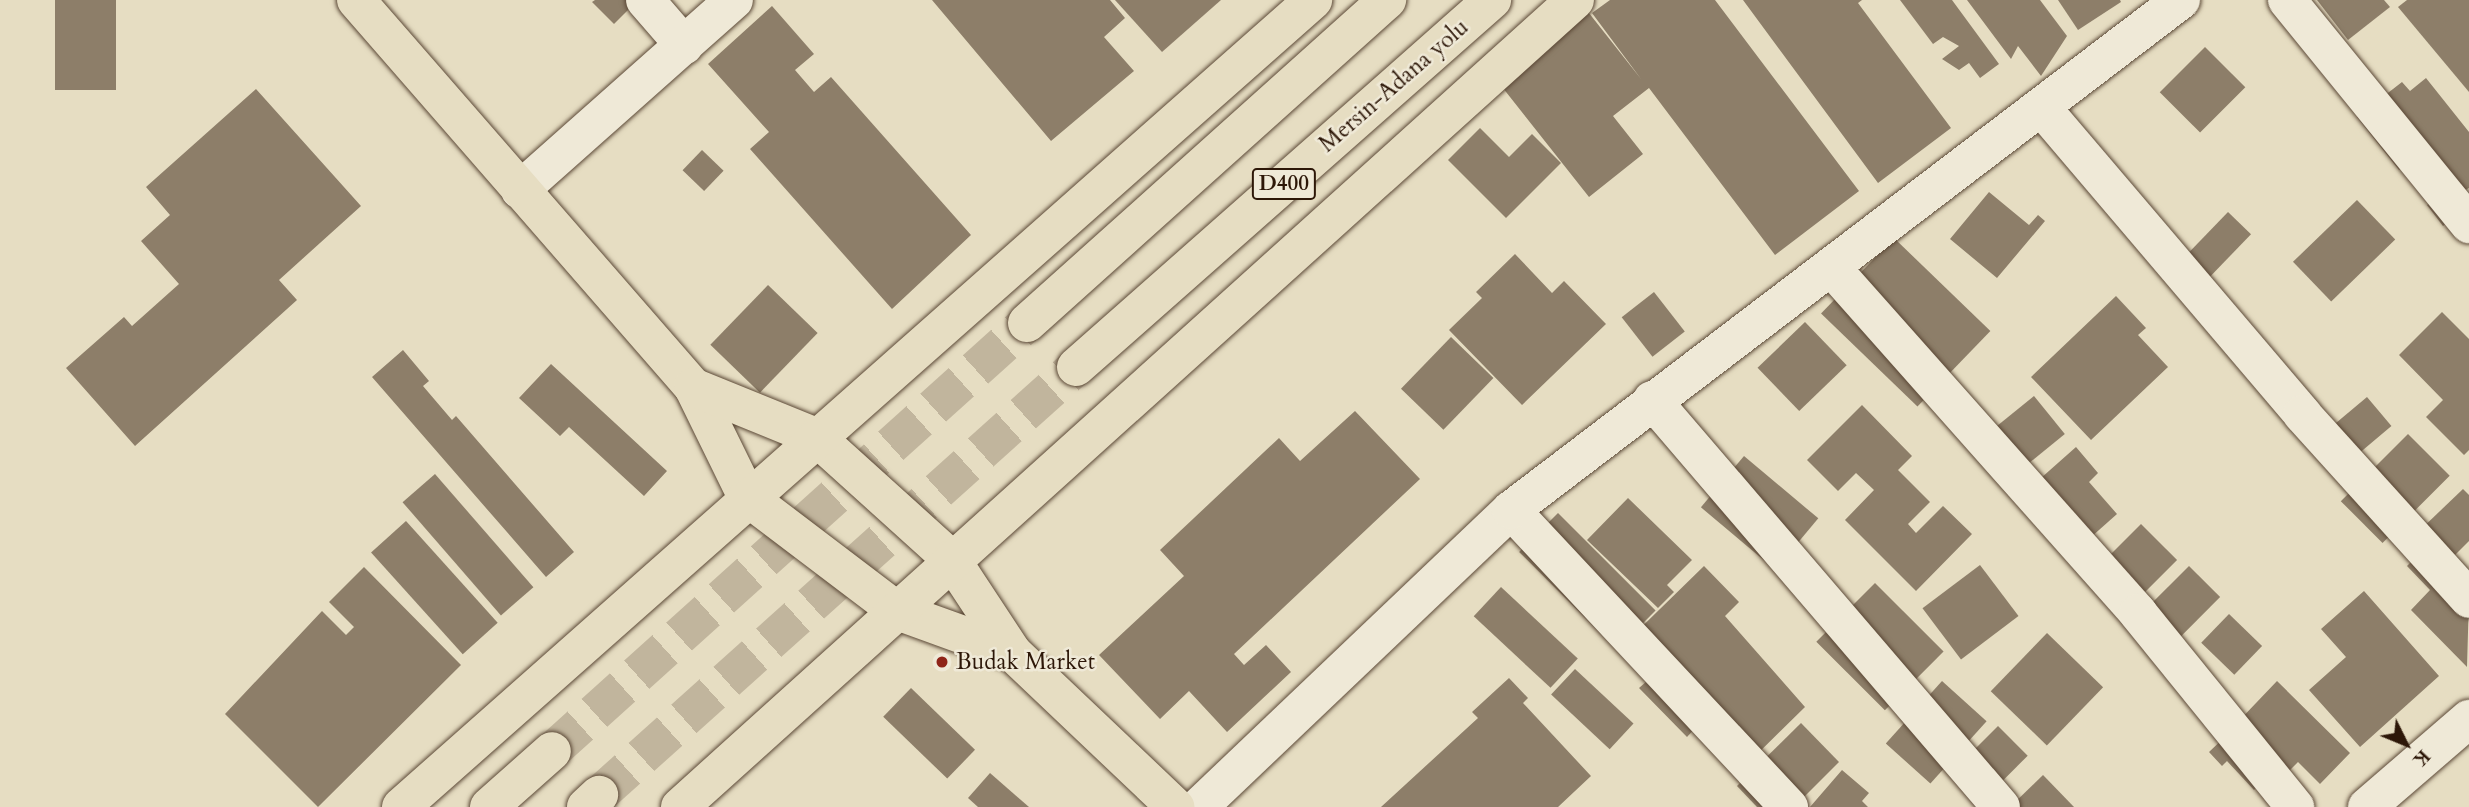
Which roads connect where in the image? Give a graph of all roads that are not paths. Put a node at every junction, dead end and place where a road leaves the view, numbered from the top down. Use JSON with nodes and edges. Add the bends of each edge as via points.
{"nodes":[{"id":1,"x":356,"y":0,"type":"edge"},
{"id":2,"x":645,"y":0,"type":"edge"},
{"id":3,"x":734,"y":0,"type":"edge"},
{"id":4,"x":1313,"y":0,"type":"edge"},
{"id":5,"x":1387,"y":0,"type":"edge"},
{"id":6,"x":1492,"y":0,"type":"edge"},
{"id":7,"x":1575,"y":0,"type":"edge"},
{"id":8,"x":2180,"y":0,"type":"edge"},
{"id":9,"x":2287,"y":0,"type":"edge"},
{"id":10,"x":684,"y":45,"type":"junction"},
{"id":11,"x":2042,"y":108,"type":"junction"},
{"id":12,"x":520,"y":190,"type":"junction"},
{"id":13,"x":2469,"y":224,"type":"edge"},
{"id":14,"x":1831,"y":267,"type":"junction"},
{"id":15,"x":1027,"y":323,"type":"tunnel mouth"},
{"id":16,"x":1076,"y":367,"type":"tunnel mouth"},
{"id":17,"x":693,"y":387,"type":"junction"},
{"id":18,"x":1652,"y":400,"type":"junction"},
{"id":19,"x":816,"y":437,"type":"junction"},
{"id":20,"x":747,"y":498,"type":"junction"},
{"id":21,"x":1511,"y":510,"type":"junction"},
{"id":22,"x":951,"y":559,"type":"junction"},
{"id":23,"x":2469,"y":599,"type":"edge"},
{"id":24,"x":897,"y":611,"type":"junction"},
{"id":25,"x":1013,"y":653,"type":"junction"},
{"id":26,"x":2469,"y":719,"type":"edge"},
{"id":27,"x":552,"y":751,"type":"tunnel mouth"},
{"id":28,"x":401,"y":807,"type":"edge"},
{"id":29,"x":489,"y":807,"type":"edge"},
{"id":30,"x":680,"y":807,"type":"edge"},
{"id":31,"x":1175,"y":807,"type":"edge"},
{"id":32,"x":1199,"y":807,"type":"edge"},
{"id":33,"x":1789,"y":807,"type":"edge"},
{"id":34,"x":2001,"y":807,"type":"edge"},
{"id":35,"x":2295,"y":807,"type":"edge"},
{"id":36,"x":2367,"y":807,"type":"edge"}],
"edges":[{"from":1,"to":12,"type":"main road"},
{"from":2,"to":10,"type":"street"},
{"from":3,"to":10,"type":"street"},
{"from":4,"to":19,"type":"main road"},
{"from":5,"to":15,"type":"main road","number":"D400"},
{"from":6,"to":16,"type":"main road","name":"Mersin-Adana yolu","number":"D400"},
{"from":7,"to":22,"type":"main road"},
{"from":8,"to":11,"type":"street"},
{"from":9,"to":13,"type":"street"},
{"from":10,"to":12,"type":"street"},
{"from":11,"to":14,"type":"street"},
{"from":11,"to":23,"type":"street","via":[[2302,414]]},
{"from":12,"to":17,"type":"main road"},
{"from":14,"to":18,"type":"street"},
{"from":14,"to":35,"type":"street","via":[[2138,613]]},
{"from":17,"to":19,"type":"main road"},
{"from":17,"to":20,"type":"main road"},
{"from":18,"to":21,"type":"street"},
{"from":18,"to":34,"type":"street"},
{"from":19,"to":20,"type":"main road"},
{"from":19,"to":22,"type":"main road"},
{"from":20,"to":24,"type":"main road"},
{"from":20,"to":28,"type":"main road"},
{"from":21,"to":32,"type":"street"},
{"from":21,"to":33,"type":"street"},
{"from":22,"to":24,"type":"main road"},
{"from":22,"to":25,"type":"main road"},
{"from":24,"to":25,"type":"main road"},
{"from":24,"to":30,"type":"main road"},
{"from":25,"to":31,"type":"main road"},
{"from":26,"to":36,"type":"street"},
{"from":27,"to":29,"type":"main road"}]}
